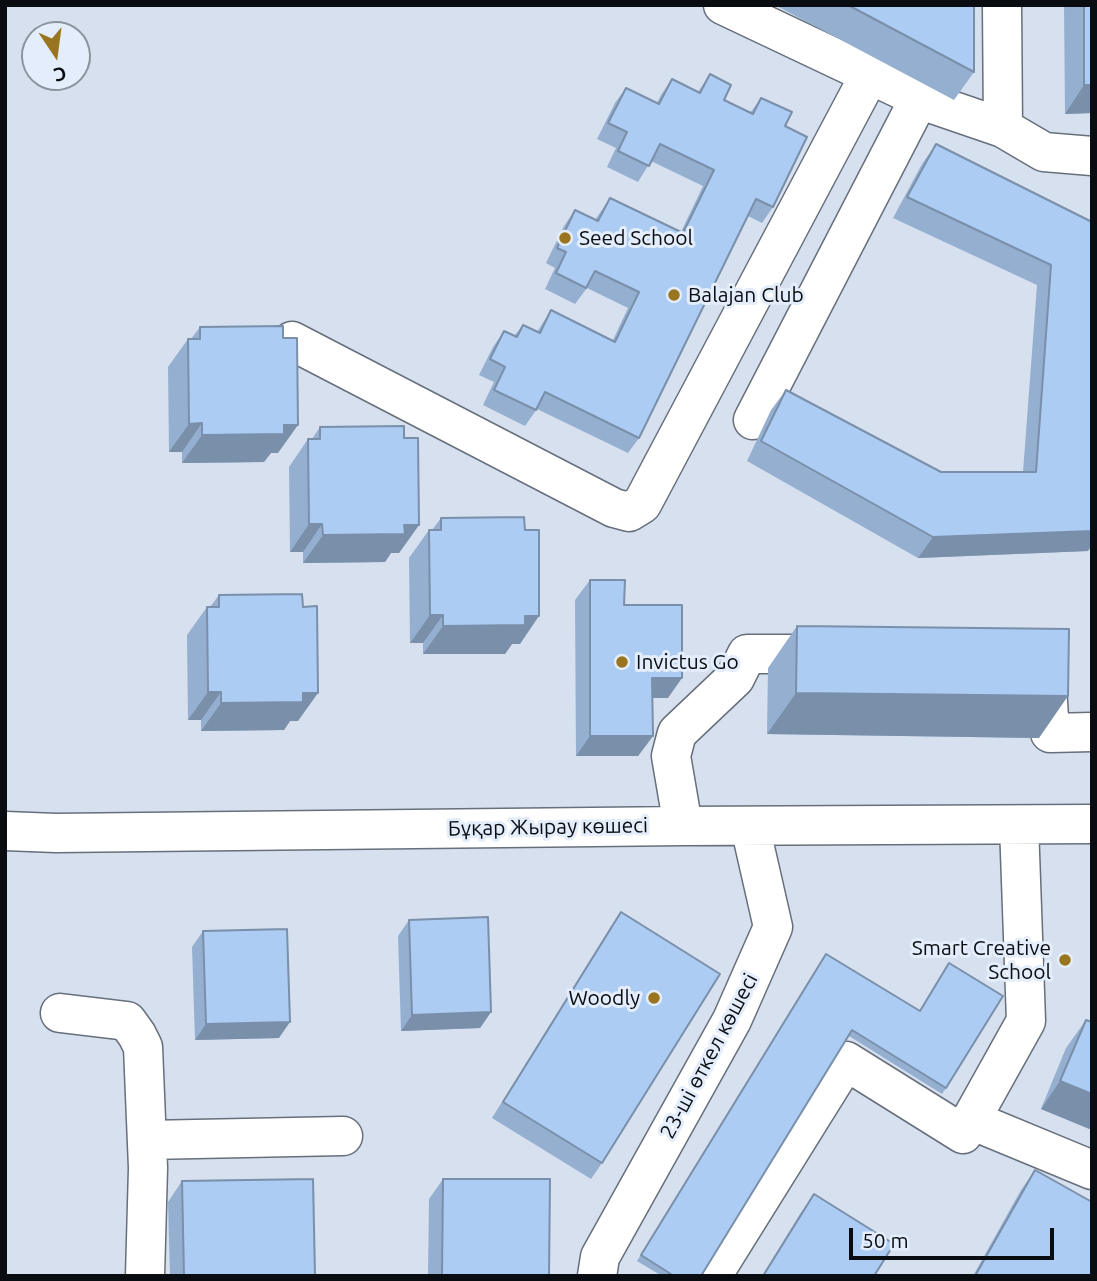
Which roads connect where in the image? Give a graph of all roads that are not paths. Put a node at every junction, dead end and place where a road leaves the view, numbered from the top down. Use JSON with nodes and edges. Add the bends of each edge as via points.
{"nodes":[{"id":1,"x":723,"y":5,"type":"edge"},
{"id":2,"x":1002,"y":5,"type":"edge"},
{"id":3,"x":870,"y":74,"type":"junction"},
{"id":4,"x":920,"y":97,"type":"junction"},
{"id":5,"x":1003,"y":128,"type":"junction"},
{"id":6,"x":1092,"y":156,"type":"edge"},
{"id":7,"x":292,"y":341,"type":"edge"},
{"id":8,"x":753,"y":420,"type":"dead end"},
{"id":9,"x":869,"y":654,"type":"edge"},
{"id":10,"x":1018,"y":654,"type":"edge"},
{"id":11,"x":1092,"y":732,"type":"edge"},
{"id":12,"x":1092,"y":824,"type":"edge"},
{"id":13,"x":1019,"y":825,"type":"junction"},
{"id":14,"x":683,"y":826,"type":"junction"},
{"id":15,"x":750,"y":826,"type":"junction"},
{"id":16,"x":5,"y":831,"type":"edge"},
{"id":17,"x":60,"y":1013,"type":"dead end"},
{"id":18,"x":971,"y":1120,"type":"junction"},
{"id":19,"x":344,"y":1136,"type":"dead end"},
{"id":20,"x":147,"y":1140,"type":"junction"},
{"id":21,"x":1092,"y":1170,"type":"edge"},
{"id":22,"x":145,"y":1276,"type":"edge"},
{"id":23,"x":597,"y":1276,"type":"edge"},
{"id":24,"x":712,"y":1276,"type":"edge"}],
"edges":[{"from":1,"to":3,"type":"street"},
{"from":2,"to":5,"type":"street"},
{"from":3,"to":4,"type":"street"},
{"from":3,"to":7,"type":"street","via":[[642,504],[629,512],[614,509]]},
{"from":4,"to":5,"type":"street"},
{"from":4,"to":8,"type":"street"},
{"from":5,"to":6,"type":"street","via":[[1044,152]]},
{"from":9,"to":14,"type":"street","via":[[747,654],[735,678],[677,733],[671,756]]},
{"from":10,"to":11,"type":"street","via":[[1045,654],[1050,733]]},
{"from":12,"to":13,"type":"street","name":"Бұқар Жырау көшесі"},
{"from":13,"to":15,"type":"street","name":"Бұқар Жырау көшесі"},
{"from":13,"to":18,"type":"street","via":[[1026,1021]]},
{"from":14,"to":15,"type":"street","name":"Бұқар Жырау көшесі"},
{"from":14,"to":16,"type":"street","name":"Бұқар Жырау көшесі"},
{"from":15,"to":23,"type":"street","name":"23-ші өткел көшесі","via":[[773,927],[732,1020],[600,1257]]},
{"from":17,"to":20,"type":"street","via":[[127,1021],[137,1035],[142,1047]]},
{"from":18,"to":21,"type":"street"},
{"from":18,"to":24,"type":"street","via":[[963,1133],[846,1060]]},
{"from":19,"to":20,"type":"street"},
{"from":20,"to":22,"type":"street"}]}
